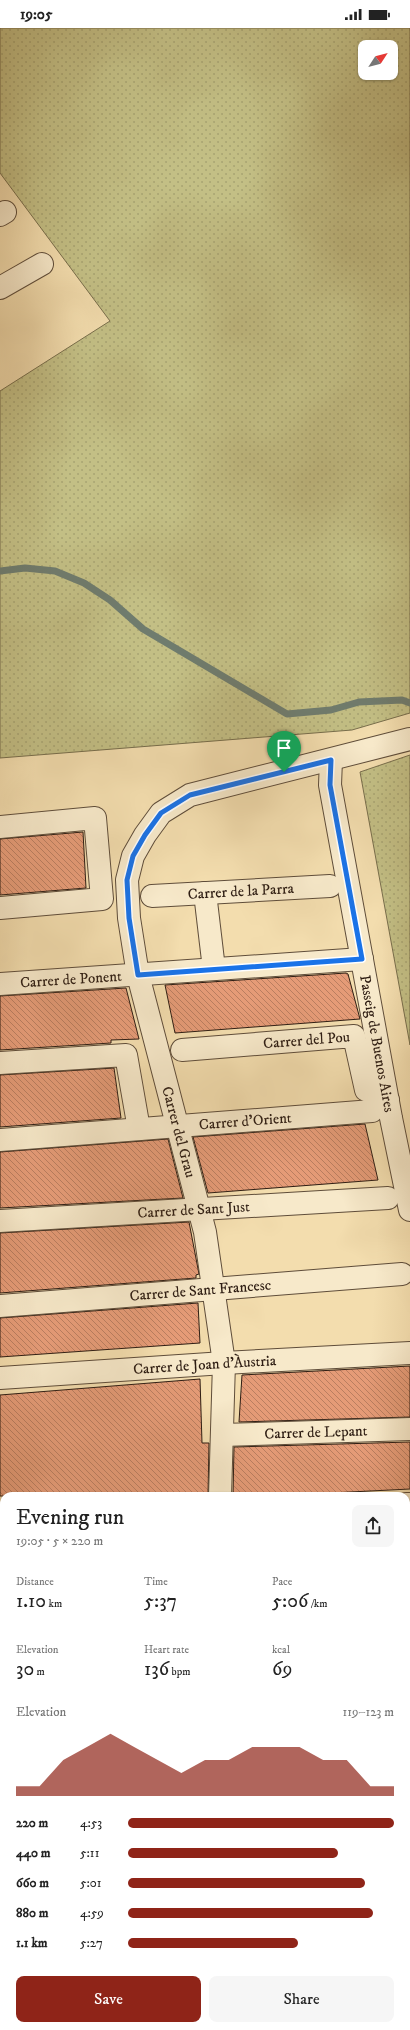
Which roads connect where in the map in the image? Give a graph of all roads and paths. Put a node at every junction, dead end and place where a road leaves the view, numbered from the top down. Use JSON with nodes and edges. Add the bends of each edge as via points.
{"nodes":[{"id":1,"x":42,"y":264,"type":"dead end"},
{"id":2,"x":0,"y":288,"type":"edge"},
{"id":3,"x":410,"y":739,"type":"edge"},
{"id":4,"x":331,"y":760,"type":"junction"},
{"id":5,"x":0,"y":827,"type":"edge"},
{"id":6,"x":330,"y":886,"type":"dead end"},
{"id":7,"x":205,"y":893,"type":"junction"},
{"id":8,"x":152,"y":896,"type":"dead end"},
{"id":9,"x":0,"y":908,"type":"edge"},
{"id":10,"x":362,"y":959,"type":"junction"},
{"id":11,"x":214,"y":969,"type":"junction"},
{"id":12,"x":138,"y":975,"type":"junction"},
{"id":13,"x":0,"y":984,"type":"edge"},
{"id":14,"x":182,"y":1050,"type":"dead end"},
{"id":15,"x":0,"y":1063,"type":"edge"},
{"id":16,"x":380,"y":1105,"type":"junction"},
{"id":17,"x":177,"y":1125,"type":"junction"},
{"id":18,"x":139,"y":1129,"type":"junction"},
{"id":19,"x":0,"y":1140,"type":"edge"},
{"id":20,"x":388,"y":1198,"type":"dead end"},
{"id":21,"x":199,"y":1208,"type":"junction"},
{"id":22,"x":410,"y":1210,"type":"edge"},
{"id":23,"x":0,"y":1222,"type":"edge"},
{"id":24,"x":402,"y":1274,"type":"dead end"},
{"id":25,"x":213,"y":1288,"type":"junction"},
{"id":26,"x":0,"y":1306,"type":"edge"},
{"id":27,"x":410,"y":1353,"type":"edge"},
{"id":28,"x":224,"y":1363,"type":"junction"},
{"id":29,"x":0,"y":1378,"type":"edge"},
{"id":30,"x":410,"y":1429,"type":"edge"},
{"id":31,"x":222,"y":1435,"type":"junction"},
{"id":32,"x":220,"y":1492,"type":"edge"}],
"edges":[{"from":1,"to":2,"type":"street"},
{"from":3,"to":4,"type":"street","name":"Carrer del Grau"},
{"from":4,"to":10,"type":"street","name":"Passeig de Buenos Aires","via":[[330,785]]},
{"from":4,"to":12,"type":"street","name":"Carrer del Grau","via":[[190,795],[161,813],[133,856],[127,880],[129,918]]},
{"from":5,"to":9,"type":"street","via":[[95,818],[102,899]]},
{"from":6,"to":7,"type":"street","name":"Carrer de la Parra"},
{"from":7,"to":8,"type":"street","name":"Carrer de la Parra"},
{"from":7,"to":11,"type":"street"},
{"from":10,"to":11,"type":"street","name":"Carrer de Ponent"},
{"from":10,"to":16,"type":"street","name":"Passeig de Buenos Aires"},
{"from":11,"to":12,"type":"street","name":"Carrer de Ponent"},
{"from":12,"to":13,"type":"street","name":"Carrer de Ponent"},
{"from":12,"to":17,"type":"street","name":"Carrer del Grau"},
{"from":14,"to":16,"type":"street","name":"Carrer del Pou","via":[[354,1036],[366,1090]]},
{"from":15,"to":18,"type":"street","via":[[126,1055]]},
{"from":16,"to":17,"type":"street","name":"Carrer d'Orient"},
{"from":16,"to":22,"type":"street","name":"Passeig de Buenos Aires"},
{"from":17,"to":18,"type":"street","name":"Carrer d'Orient"},
{"from":17,"to":21,"type":"street","name":"Carrer del Grau"},
{"from":18,"to":19,"type":"street","name":"Carrer d'Orient"},
{"from":20,"to":21,"type":"street","name":"Carrer de Sant Just"},
{"from":21,"to":23,"type":"street","name":"Carrer de Sant Just"},
{"from":21,"to":25,"type":"street","name":"Carrer del Grau"},
{"from":24,"to":25,"type":"street","name":"Carrer de Sant Francesc"},
{"from":25,"to":26,"type":"street","name":"Carrer de Sant Francesc"},
{"from":25,"to":28,"type":"street","name":"Carrer del Grau"},
{"from":27,"to":28,"type":"street","name":"Carrer de Joan d'Àustria"},
{"from":28,"to":29,"type":"street","name":"Carrer de Joan d'Àustria"},
{"from":28,"to":31,"type":"street","name":"Carrer del Grau"},
{"from":30,"to":31,"type":"street","name":"Carrer de Lepant"},
{"from":31,"to":32,"type":"street","name":"Carrer del Grau"}]}
